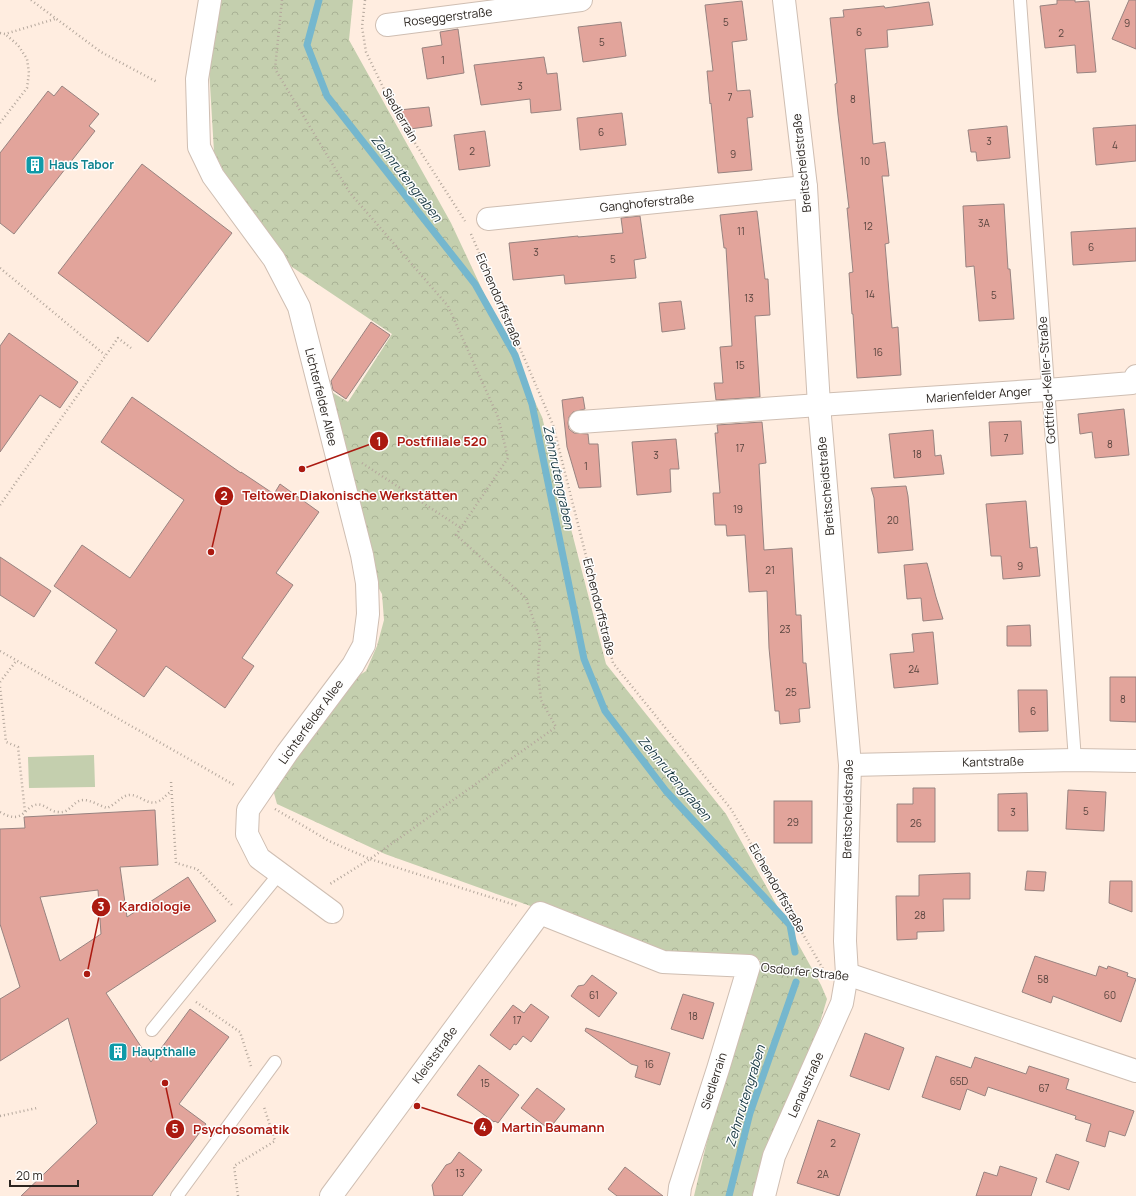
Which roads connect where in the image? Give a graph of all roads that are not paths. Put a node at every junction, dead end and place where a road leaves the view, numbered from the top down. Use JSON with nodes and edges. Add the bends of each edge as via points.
{"nodes":[{"id":1,"x":210,"y":0,"type":"edge"},
{"id":2,"x":581,"y":0,"type":"edge"},
{"id":3,"x":784,"y":0,"type":"edge"},
{"id":4,"x":1020,"y":0,"type":"edge"},
{"id":5,"x":387,"y":25,"type":"dead end"},
{"id":6,"x":806,"y":187,"type":"junction"},
{"id":7,"x":488,"y":219,"type":"dead end"},
{"id":8,"x":1136,"y":376,"type":"edge"},
{"id":9,"x":1047,"y":390,"type":"junction"},
{"id":10,"x":819,"y":405,"type":"junction"},
{"id":11,"x":580,"y":422,"type":"dead end"},
{"id":12,"x":1075,"y":760,"type":"junction"},
{"id":13,"x":1136,"y":761,"type":"edge"},
{"id":14,"x":850,"y":764,"type":"junction"},
{"id":15,"x":279,"y":874,"type":"junction"},
{"id":16,"x":332,"y":912,"type":"dead end"},
{"id":17,"x":540,"y":913,"type":"joint"},
{"id":18,"x":748,"y":966,"type":"joint"},
{"id":19,"x":836,"y":973,"type":"junction"},
{"id":20,"x":152,"y":1030,"type":"dead end"},
{"id":21,"x":275,"y":1062,"type":"dead end"},
{"id":22,"x":1136,"y":1071,"type":"edge"},
{"id":23,"x":177,"y":1196,"type":"edge"},
{"id":24,"x":331,"y":1196,"type":"edge"},
{"id":25,"x":679,"y":1196,"type":"edge"},
{"id":26,"x":764,"y":1196,"type":"edge"}],
"edges":[{"from":1,"to":15,"type":"street","name":"Lichterfelder Allee","via":[[197,79],[199,147],[213,176],[274,259],[299,307],[367,583],[368,614],[364,645],[353,665],[248,810],[247,834],[259,858]]},
{"from":2,"to":5,"type":"street","name":"Roseggerstraße"},
{"from":3,"to":6,"type":"street","name":"Breitscheidstraße"},
{"from":4,"to":9,"type":"lane","name":"Gottfried-Keller-Straße"},
{"from":6,"to":7,"type":"street","name":"Ganghoferstraße"},
{"from":6,"to":10,"type":"street","name":"Breitscheidstraße"},
{"from":8,"to":9,"type":"street","name":"Marienfelder Anger","via":[[1132,383]]},
{"from":9,"to":10,"type":"street","name":"Marienfelder Anger"},
{"from":9,"to":12,"type":"lane","name":"Gottfried-Keller-Straße"},
{"from":10,"to":11,"type":"street"},
{"from":10,"to":14,"type":"street","name":"Breitscheidstraße"},
{"from":12,"to":13,"type":"street","name":"Kantstraße"},
{"from":12,"to":14,"type":"street","name":"Kantstraße"},
{"from":14,"to":19,"type":"street","name":"Breitscheidstraße","via":[[845,941]]},
{"from":15,"to":16,"type":"street","name":"Lichterfelder Allee"},
{"from":15,"to":20,"type":"lane"},
{"from":17,"to":18,"type":"street","name":"Osdorfer Straße","via":[[663,962]]},
{"from":17,"to":24,"type":"street","name":"Kleiststraße"},
{"from":18,"to":25,"type":"street","name":"Siedlerrain"},
{"from":19,"to":22,"type":"street","name":"Osdorfer Straße"},
{"from":19,"to":26,"type":"street","name":"Lenaustraße","via":[[842,1003],[774,1156]]},
{"from":21,"to":23,"type":"lane"}]}
